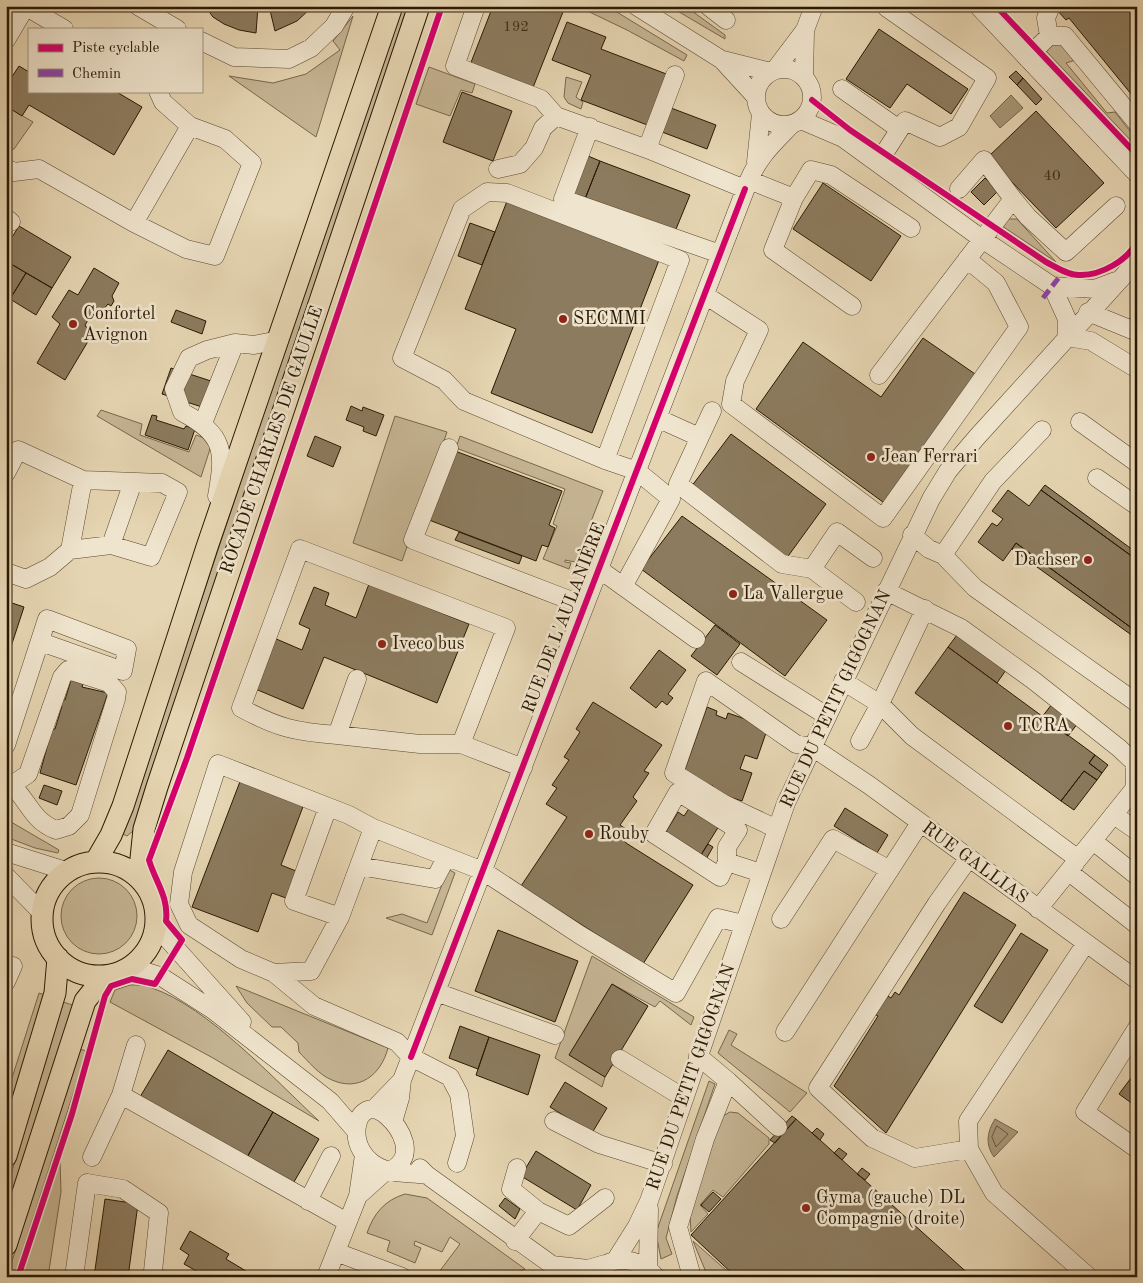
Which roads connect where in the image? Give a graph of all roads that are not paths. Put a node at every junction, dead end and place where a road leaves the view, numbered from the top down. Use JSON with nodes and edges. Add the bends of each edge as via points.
{"nodes":[{"id":1,"x":138,"y":6,"type":"edge"},
{"id":2,"x":346,"y":6,"type":"edge"},
{"id":3,"x":392,"y":6,"type":"edge"},
{"id":4,"x":419,"y":6,"type":"edge"},
{"id":5,"x":476,"y":6,"type":"edge"},
{"id":6,"x":636,"y":6,"type":"edge"},
{"id":7,"x":708,"y":6,"type":"edge"},
{"id":8,"x":814,"y":6,"type":"edge"},
{"id":9,"x":978,"y":6,"type":"edge"},
{"id":10,"x":1051,"y":6,"type":"edge"},
{"id":11,"x":25,"y":7,"type":"edge"},
{"id":12,"x":886,"y":8,"type":"dead end"},
{"id":13,"x":726,"y":20,"type":"dead end"},
{"id":14,"x":62,"y":28,"type":"edge"},
{"id":15,"x":175,"y":28,"type":"edge"},
{"id":16,"x":805,"y":30,"type":"junction"},
{"id":17,"x":1049,"y":36,"type":"junction"},
{"id":18,"x":6,"y":40,"type":"edge"},
{"id":19,"x":202,"y":41,"type":"edge"},
{"id":20,"x":1027,"y":58,"type":"junction"},
{"id":21,"x":722,"y":60,"type":"junction"},
{"id":22,"x":772,"y":71,"type":"junction"},
{"id":23,"x":675,"y":75,"type":"dead end"},
{"id":24,"x":804,"y":77,"type":"junction"},
{"id":25,"x":842,"y":89,"type":"dead end"},
{"id":26,"x":158,"y":92,"type":"edge"},
{"id":27,"x":755,"y":96,"type":"junction"},
{"id":28,"x":761,"y":114,"type":"junction"},
{"id":29,"x":556,"y":116,"type":"junction"},
{"id":30,"x":797,"y":122,"type":"junction"},
{"id":31,"x":1137,"y":123,"type":"edge"},
{"id":32,"x":190,"y":126,"type":"junction"},
{"id":33,"x":590,"y":127,"type":"junction"},
{"id":34,"x":900,"y":130,"type":"junction"},
{"id":35,"x":647,"y":149,"type":"junction"},
{"id":36,"x":756,"y":163,"type":"junction"},
{"id":37,"x":878,"y":163,"type":"junction"},
{"id":38,"x":6,"y":168,"type":"edge"},
{"id":39,"x":498,"y":169,"type":"dead end"},
{"id":40,"x":1137,"y":174,"type":"edge"},
{"id":41,"x":747,"y":185,"type":"junction"},
{"id":42,"x":959,"y":189,"type":"dead end"},
{"id":43,"x":794,"y":198,"type":"junction"},
{"id":44,"x":1014,"y":198,"type":"junction"},
{"id":45,"x":1116,"y":206,"type":"dead end"},
{"id":46,"x":134,"y":223,"type":"junction"},
{"id":47,"x":911,"y":228,"type":"dead end"},
{"id":48,"x":982,"y":239,"type":"junction"},
{"id":49,"x":720,"y":254,"type":"junction"},
{"id":50,"x":967,"y":259,"type":"junction"},
{"id":51,"x":1137,"y":261,"type":"edge"},
{"id":52,"x":1116,"y":281,"type":"junction"},
{"id":53,"x":1052,"y":286,"type":"junction"},
{"id":54,"x":705,"y":295,"type":"junction"},
{"id":55,"x":852,"y":306,"type":"dead end"},
{"id":56,"x":1088,"y":312,"type":"junction"},
{"id":57,"x":1137,"y":326,"type":"edge"},
{"id":58,"x":1067,"y":337,"type":"junction"},
{"id":59,"x":279,"y":340,"type":"junction"},
{"id":60,"x":235,"y":343,"type":"junction"},
{"id":61,"x":1137,"y":369,"type":"edge"},
{"id":62,"x":879,"y":375,"type":"dead end"},
{"id":63,"x":712,"y":411,"type":"dead end"},
{"id":64,"x":657,"y":418,"type":"junction"},
{"id":65,"x":1080,"y":422,"type":"dead end"},
{"id":66,"x":203,"y":423,"type":"junction"},
{"id":67,"x":1042,"y":430,"type":"dead end"},
{"id":68,"x":699,"y":437,"type":"junction"},
{"id":69,"x":450,"y":448,"type":"dead end"},
{"id":70,"x":605,"y":460,"type":"junction"},
{"id":71,"x":1137,"y":463,"type":"edge"},
{"id":72,"x":637,"y":471,"type":"junction"},
{"id":73,"x":6,"y":473,"type":"edge"},
{"id":74,"x":1097,"y":478,"type":"dead end"},
{"id":75,"x":83,"y":480,"type":"junction"},
{"id":76,"x":133,"y":482,"type":"junction"},
{"id":77,"x":1137,"y":506,"type":"edge"},
{"id":78,"x":912,"y":535,"type":"junction"},
{"id":79,"x":111,"y":545,"type":"junction"},
{"id":80,"x":207,"y":547,"type":"junction"},
{"id":81,"x":70,"y":550,"type":"junction"},
{"id":82,"x":943,"y":555,"type":"junction"},
{"id":83,"x":873,"y":558,"type":"dead end"},
{"id":84,"x":599,"y":568,"type":"junction"},
{"id":85,"x":812,"y":569,"type":"junction"},
{"id":86,"x":6,"y":572,"type":"edge"},
{"id":87,"x":624,"y":585,"type":"junction"},
{"id":88,"x":886,"y":591,"type":"junction"},
{"id":89,"x":856,"y":602,"type":"dead end"},
{"id":90,"x":585,"y":606,"type":"junction"},
{"id":91,"x":924,"y":609,"type":"junction"},
{"id":92,"x":696,"y":638,"type":"dead end"},
{"id":93,"x":41,"y":642,"type":"dead end"},
{"id":94,"x":741,"y":662,"type":"dead end"},
{"id":95,"x":357,"y":679,"type":"dead end"},
{"id":96,"x":843,"y":680,"type":"junction"},
{"id":97,"x":1137,"y":703,"type":"edge"},
{"id":98,"x":880,"y":704,"type":"junction"},
{"id":99,"x":827,"y":716,"type":"junction"},
{"id":100,"x":338,"y":735,"type":"junction"},
{"id":101,"x":860,"y":742,"type":"dead end"},
{"id":102,"x":461,"y":744,"type":"junction"},
{"id":103,"x":6,"y":745,"type":"edge"},
{"id":104,"x":812,"y":747,"type":"junction"},
{"id":105,"x":523,"y":768,"type":"junction"},
{"id":106,"x":1136,"y":774,"type":"edge"},
{"id":107,"x":9,"y":783,"type":"edge"},
{"id":108,"x":328,"y":806,"type":"junction"},
{"id":109,"x":1114,"y":815,"type":"junction"},
{"id":110,"x":920,"y":823,"type":"junction"},
{"id":111,"x":373,"y":828,"type":"junction"},
{"id":112,"x":776,"y":829,"type":"junction"},
{"id":113,"x":1137,"y":831,"type":"edge"},
{"id":114,"x":1093,"y":841,"type":"junction"},
{"id":115,"x":6,"y":852,"type":"edge"},
{"id":116,"x":446,"y":858,"type":"junction"},
{"id":117,"x":969,"y":858,"type":"junction"},
{"id":118,"x":96,"y":861,"type":"junction"},
{"id":119,"x":727,"y":862,"type":"junction"},
{"id":120,"x":1073,"y":865,"type":"junction"},
{"id":121,"x":359,"y":866,"type":"junction"},
{"id":122,"x":890,"y":870,"type":"junction"},
{"id":123,"x":483,"y":871,"type":"junction"},
{"id":124,"x":66,"y":872,"type":"junction"},
{"id":125,"x":761,"y":873,"type":"junction"},
{"id":126,"x":6,"y":876,"type":"edge"},
{"id":127,"x":1137,"y":876,"type":"edge"},
{"id":128,"x":139,"y":878,"type":"junction"},
{"id":129,"x":1038,"y":909,"type":"junction"},
{"id":130,"x":42,"y":913,"type":"junction"},
{"id":131,"x":340,"y":917,"type":"junction"},
{"id":132,"x":780,"y":919,"type":"dead end"},
{"id":133,"x":742,"y":924,"type":"junction"},
{"id":134,"x":1137,"y":925,"type":"edge"},
{"id":135,"x":156,"y":926,"type":"junction"},
{"id":136,"x":1086,"y":943,"type":"junction"},
{"id":137,"x":58,"y":958,"type":"junction"},
{"id":138,"x":127,"y":969,"type":"junction"},
{"id":139,"x":274,"y":973,"type":"junction"},
{"id":140,"x":105,"y":976,"type":"junction"},
{"id":141,"x":1137,"y":980,"type":"edge"},
{"id":142,"x":436,"y":992,"type":"junction"},
{"id":143,"x":1136,"y":1030,"type":"edge"},
{"id":144,"x":785,"y":1032,"type":"dead end"},
{"id":145,"x":556,"y":1035,"type":"dead end"},
{"id":146,"x":136,"y":1045,"type":"dead end"},
{"id":147,"x":270,"y":1054,"type":"junction"},
{"id":148,"x":698,"y":1056,"type":"junction"},
{"id":149,"x":411,"y":1057,"type":"junction"},
{"id":150,"x":620,"y":1060,"type":"dead end"},
{"id":151,"x":402,"y":1080,"type":"junction"},
{"id":152,"x":728,"y":1081,"type":"junction"},
{"id":153,"x":121,"y":1095,"type":"junction"},
{"id":154,"x":684,"y":1098,"type":"junction"},
{"id":155,"x":330,"y":1101,"type":"junction"},
{"id":156,"x":370,"y":1110,"type":"junction"},
{"id":157,"x":554,"y":1121,"type":"dead end"},
{"id":158,"x":394,"y":1122,"type":"junction"},
{"id":159,"x":778,"y":1127,"type":"dead end"},
{"id":160,"x":356,"y":1131,"type":"junction"},
{"id":161,"x":969,"y":1149,"type":"junction"},
{"id":162,"x":1137,"y":1149,"type":"edge"},
{"id":163,"x":405,"y":1151,"type":"junction"},
{"id":164,"x":364,"y":1155,"type":"junction"},
{"id":165,"x":6,"y":1156,"type":"edge"},
{"id":166,"x":92,"y":1156,"type":"dead end"},
{"id":167,"x":331,"y":1156,"type":"dead end"},
{"id":168,"x":457,"y":1163,"type":"dead end"},
{"id":169,"x":663,"y":1164,"type":"junction"},
{"id":170,"x":517,"y":1168,"type":"dead end"},
{"id":171,"x":389,"y":1170,"type":"junction"},
{"id":172,"x":427,"y":1175,"type":"junction"},
{"id":173,"x":358,"y":1196,"type":"junction"},
{"id":174,"x":605,"y":1198,"type":"dead end"},
{"id":175,"x":308,"y":1201,"type":"junction"},
{"id":176,"x":650,"y":1201,"type":"junction"},
{"id":177,"x":538,"y":1211,"type":"junction"},
{"id":178,"x":347,"y":1222,"type":"junction"},
{"id":179,"x":515,"y":1241,"type":"junction"},
{"id":180,"x":6,"y":1245,"type":"edge"},
{"id":181,"x":336,"y":1252,"type":"junction"},
{"id":182,"x":610,"y":1262,"type":"junction"},
{"id":183,"x":652,"y":1272,"type":"edge"},
{"id":184,"x":554,"y":1273,"type":"edge"},
{"id":185,"x":74,"y":1277,"type":"edge"},
{"id":186,"x":156,"y":1277,"type":"edge"},
{"id":187,"x":326,"y":1277,"type":"edge"},
{"id":188,"x":402,"y":1277,"type":"edge"},
{"id":189,"x":593,"y":1277,"type":"edge"},
{"id":190,"x":692,"y":1277,"type":"edge"},
{"id":191,"x":1089,"y":1277,"type":"edge"}],
"edges":[{"from":1,"to":15,"type":"street"},
{"from":2,"to":19,"type":"street","via":[[334,26],[311,48],[289,59],[234,57]]},
{"from":3,"to":59,"type":"main road","name":"ROCADE CHARLES DE GAULLE"},
{"from":4,"to":128,"type":"main road","name":"ROCADE CHARLES DE GAULLE","via":[[157,787],[144,828]]},
{"from":5,"to":29,"type":"street","via":[[455,66],[541,99]]},
{"from":6,"to":21,"type":"street"},
{"from":7,"to":13,"type":"street"},
{"from":8,"to":16,"type":"street"},
{"from":9,"to":20,"type":"street"},
{"from":10,"to":17,"type":"street","via":[[1046,18]]},
{"from":11,"to":14,"type":"street"},
{"from":11,"to":18,"type":"street"},
{"from":12,"to":34,"type":"street","via":[[987,78],[959,127],[940,137],[905,121]]},
{"from":16,"to":22,"type":"street"},
{"from":16,"to":24,"type":"street"},
{"from":17,"to":20,"type":"street"},
{"from":17,"to":31,"type":"street","via":[[1065,36]]},
{"from":20,"to":40,"type":"street"},
{"from":21,"to":22,"type":"street"},
{"from":21,"to":27,"type":"street"},
{"from":22,"to":24,"type":"street","via":[[790,70]]},
{"from":22,"to":27,"type":"street","via":[[763,78]]},
{"from":23,"to":35,"type":"street"},
{"from":24,"to":30,"type":"street","via":[[810,85],[812,104]]},
{"from":25,"to":34,"type":"street"},
{"from":26,"to":32,"type":"street","via":[[163,102]]},
{"from":27,"to":28,"type":"street"},
{"from":28,"to":30,"type":"street","via":[[775,124]]},
{"from":28,"to":36,"type":"street","name":"RUE DE L'AULANIÈRE"},
{"from":29,"to":33,"type":"street"},
{"from":29,"to":39,"type":"street","via":[[520,164]]},
{"from":30,"to":36,"type":"street","name":"RUE DE L'AULANIÈRE","via":[[769,146]]},
{"from":30,"to":37,"type":"street","via":[[843,138]]},
{"from":32,"to":46,"type":"street"},
{"from":32,"to":46,"type":"street","via":[[225,140],[252,163],[215,256],[186,249]]},
{"from":33,"to":35,"type":"street"},
{"from":33,"to":49,"type":"street","via":[[563,199]]},
{"from":34,"to":37,"type":"street"},
{"from":35,"to":41,"type":"street"},
{"from":36,"to":41,"type":"street","name":"RUE DE L'AULANIÈRE"},
{"from":37,"to":48,"type":"street"},
{"from":38,"to":46,"type":"street","via":[[14,172],[39,169]]},
{"from":41,"to":43,"type":"street"},
{"from":41,"to":49,"type":"street","name":"RUE DE L'AULANIÈRE"},
{"from":42,"to":44,"type":"street","via":[[984,160]]},
{"from":43,"to":47,"type":"street","via":[[811,170],[831,175]]},
{"from":43,"to":55,"type":"street","via":[[773,250]]},
{"from":44,"to":45,"type":"street","via":[[1028,217],[1066,252]]},
{"from":44,"to":48,"type":"street"},
{"from":48,"to":50,"type":"street"},
{"from":48,"to":53,"type":"street"},
{"from":49,"to":54,"type":"street","name":"RUE DE L'AULANIÈRE"},
{"from":50,"to":54,"type":"street","via":[[996,283],[1019,327],[884,518],[731,404],[735,381],[759,330]]},
{"from":50,"to":62,"type":"street"},
{"from":51,"to":52,"type":"street","name":"RUE DU PETIT GIGOGNAN"},
{"from":52,"to":53,"type":"street","via":[[1095,288]]},
{"from":52,"to":56,"type":"street","name":"RUE DU PETIT GIGOGNAN"},
{"from":53,"to":58,"type":"street","via":[[1066,319]]},
{"from":54,"to":64,"type":"street","name":"RUE DE L'AULANIÈRE"},
{"from":56,"to":57,"type":"street","via":[[1132,330]]},
{"from":56,"to":58,"type":"street","name":"RUE DU PETIT GIGOGNAN"},
{"from":58,"to":61,"type":"street","via":[[1090,341]]},
{"from":58,"to":78,"type":"street","name":"RUE DU PETIT GIGOGNAN","via":[[948,471]]},
{"from":59,"to":60,"type":"street","via":[[254,345]]},
{"from":59,"to":80,"type":"main road","name":"ROCADE CHARLES DE GAULLE"},
{"from":60,"to":66,"type":"street"},
{"from":60,"to":66,"type":"street","via":[[189,358],[174,389],[182,412]]},
{"from":63,"to":68,"type":"street"},
{"from":64,"to":68,"type":"street"},
{"from":64,"to":72,"type":"street","name":"RUE DE L'AULANIÈRE"},
{"from":65,"to":71,"type":"street"},
{"from":66,"to":80,"type":"street","via":[[215,438],[222,466]]},
{"from":67,"to":82,"type":"street","via":[[993,481]]},
{"from":68,"to":85,"type":"street","via":[[678,484],[782,564]]},
{"from":69,"to":90,"type":"street","via":[[413,540]]},
{"from":70,"to":70,"type":"street","via":[[464,401],[444,380],[402,358],[462,209],[487,192],[507,193],[680,260]]},
{"from":70,"to":72,"type":"street"},
{"from":72,"to":84,"type":"street","name":"RUE DE L'AULANIÈRE"},
{"from":72,"to":87,"type":"street","via":[[671,499]]},
{"from":73,"to":75,"type":"street","via":[[18,450]]},
{"from":74,"to":77,"type":"street"},
{"from":75,"to":76,"type":"street"},
{"from":75,"to":81,"type":"street"},
{"from":76,"to":79,"type":"street"},
{"from":76,"to":79,"type":"street","via":[[162,483],[178,492],[151,557]]},
{"from":78,"to":82,"type":"street","via":[[929,549]]},
{"from":78,"to":88,"type":"street","name":"RUE DU PETIT GIGOGNAN"},
{"from":79,"to":81,"type":"street"},
{"from":80,"to":118,"type":"main road","name":"ROCADE CHARLES DE GAULLE","via":[[123,806]]},
{"from":81,"to":86,"type":"street","via":[[50,567],[26,579]]},
{"from":82,"to":97,"type":"street","via":[[975,588]]},
{"from":83,"to":85,"type":"street","via":[[837,532]]},
{"from":84,"to":87,"type":"street"},
{"from":84,"to":90,"type":"street","name":"RUE DE L'AULANIÈRE"},
{"from":85,"to":89,"type":"street"},
{"from":87,"to":92,"type":"street"},
{"from":88,"to":91,"type":"street"},
{"from":88,"to":96,"type":"street","name":"RUE DU PETIT GIGOGNAN"},
{"from":90,"to":105,"type":"street","name":"RUE DE L'AULANIÈRE"},
{"from":91,"to":98,"type":"street"},
{"from":91,"to":106,"type":"street","via":[[961,628],[1041,686],[1119,748],[1134,763]]},
{"from":93,"to":103,"type":"street"},
{"from":94,"to":99,"type":"street"},
{"from":95,"to":100,"type":"street"},
{"from":96,"to":98,"type":"street"},
{"from":96,"to":99,"type":"street","name":"RUE DU PETIT GIGOGNAN"},
{"from":98,"to":101,"type":"street"},
{"from":98,"to":120,"type":"street","via":[[912,736]]},
{"from":99,"to":104,"type":"street","name":"RUE DU PETIT GIGOGNAN"},
{"from":100,"to":102,"type":"street","via":[[420,744]]},
{"from":100,"to":102,"type":"street","via":[[305,733],[271,725],[240,708],[300,549],[506,628]]},
{"from":102,"to":105,"type":"street"},
{"from":104,"to":110,"type":"street","name":"RUE GALLIAS"},
{"from":104,"to":112,"type":"street","name":"RUE DU PETIT GIGOGNAN"},
{"from":104,"to":112,"type":"street","name":"RUE GALLIAS","via":[[796,744],[706,681],[674,773],[724,804]]},
{"from":105,"to":123,"type":"street","name":"RUE DE L'AULANIÈRE"},
{"from":106,"to":109,"type":"street","via":[[1135,788]]},
{"from":107,"to":107,"type":"street","via":[[43,825],[56,830],[69,826],[80,815],[116,700],[117,692],[109,683],[68,670],[62,677],[28,774]]},
{"from":108,"to":111,"type":"street"},
{"from":108,"to":131,"type":"street","via":[[294,901]]},
{"from":108,"to":139,"type":"street","via":[[218,764],[183,872],[179,904],[189,925],[241,959]]},
{"from":109,"to":113,"type":"street"},
{"from":109,"to":114,"type":"street"},
{"from":110,"to":117,"type":"street","name":"RUE GALLIAS"},
{"from":110,"to":122,"type":"street"},
{"from":111,"to":116,"type":"street"},
{"from":111,"to":121,"type":"street"},
{"from":112,"to":125,"type":"street","name":"RUE DU PETIT GIGOGNAN"},
{"from":114,"to":120,"type":"street"},
{"from":114,"to":127,"type":"street"},
{"from":115,"to":124,"type":"street"},
{"from":116,"to":121,"type":"street","via":[[434,879]]},
{"from":116,"to":123,"type":"street"},
{"from":117,"to":129,"type":"street","name":"RUE GALLIAS"},
{"from":117,"to":161,"type":"street","via":[[818,1088],[872,1138],[915,1158]]},
{"from":118,"to":124,"type":"main road","via":[[80,864]]},
{"from":118,"to":128,"type":"main road","via":[[127,868]]},
{"from":119,"to":119,"type":"street","via":[[727,846],[738,830],[678,792],[654,834],[720,878]]},
{"from":119,"to":125,"type":"street"},
{"from":120,"to":129,"type":"street"},
{"from":120,"to":134,"type":"street"},
{"from":121,"to":131,"type":"street"},
{"from":122,"to":132,"type":"street","via":[[833,838]]},
{"from":122,"to":144,"type":"street"},
{"from":123,"to":133,"type":"street","via":[[676,993],[718,918]]},
{"from":123,"to":142,"type":"street","name":"RUE DE L'AULANIÈRE"},
{"from":124,"to":130,"type":"main road","via":[[54,883]]},
{"from":125,"to":133,"type":"street","name":"RUE DU PETIT GIGOGNAN"},
{"from":126,"to":130,"type":"street"},
{"from":128,"to":135,"type":"main road","via":[[150,892],[156,909]]},
{"from":129,"to":136,"type":"street","name":"RUE GALLIAS"},
{"from":130,"to":137,"type":"main road","via":[[48,945]]},
{"from":131,"to":139,"type":"street","via":[[311,972]]},
{"from":133,"to":148,"type":"street","name":"RUE DU PETIT GIGOGNAN"},
{"from":135,"to":138,"type":"main road","via":[[151,944]]},
{"from":135,"to":147,"type":"street"},
{"from":136,"to":141,"type":"street","name":"RUE GALLIAS"},
{"from":136,"to":161,"type":"street","via":[[968,1120]]},
{"from":137,"to":140,"type":"main road","via":[[71,969]]},
{"from":137,"to":165,"type":"main road","via":[[55,993]]},
{"from":138,"to":140,"type":"main road"},
{"from":138,"to":147,"type":"street","via":[[144,971],[167,980]]},
{"from":139,"to":149,"type":"street","via":[[314,1006],[397,1042]]},
{"from":140,"to":180,"type":"main road","via":[[85,1001]]},
{"from":142,"to":145,"type":"street"},
{"from":142,"to":149,"type":"street","name":"RUE DE L'AULANIÈRE"},
{"from":143,"to":162,"type":"street","via":[[1085,1112]]},
{"from":146,"to":153,"type":"street"},
{"from":147,"to":155,"type":"street"},
{"from":148,"to":152,"type":"street"},
{"from":148,"to":154,"type":"street","name":"RUE DU PETIT GIGOGNAN"},
{"from":149,"to":151,"type":"street","name":"RUE DE L'AULANIÈRE"},
{"from":149,"to":168,"type":"street","via":[[450,1077],[459,1094],[465,1136]]},
{"from":150,"to":154,"type":"street"},
{"from":151,"to":156,"type":"street","name":"RUE DE L'AULANIÈRE"},
{"from":151,"to":158,"type":"street","name":"RUE DE L'AULANIÈRE"},
{"from":152,"to":159,"type":"street"},
{"from":152,"to":190,"type":"street","via":[[705,1139],[678,1227]]},
{"from":153,"to":166,"type":"street"},
{"from":153,"to":175,"type":"street"},
{"from":154,"to":169,"type":"street","name":"RUE DU PETIT GIGOGNAN"},
{"from":155,"to":156,"type":"street"},
{"from":155,"to":160,"type":"street"},
{"from":156,"to":158,"type":"street","via":[[383,1112]]},
{"from":156,"to":160,"type":"street","via":[[358,1121]]},
{"from":157,"to":169,"type":"street","via":[[599,1144]]},
{"from":158,"to":163,"type":"street"},
{"from":160,"to":164,"type":"street","via":[[358,1148]]},
{"from":161,"to":191,"type":"street","via":[[994,1193]]},
{"from":163,"to":171,"type":"street","via":[[402,1162]]},
{"from":163,"to":172,"type":"street"},
{"from":164,"to":171,"type":"street","via":[[370,1162]]},
{"from":164,"to":173,"type":"street"},
{"from":167,"to":175,"type":"street"},
{"from":169,"to":176,"type":"street","name":"RUE DU PETIT GIGOGNAN"},
{"from":170,"to":177,"type":"street","via":[[511,1189]]},
{"from":171,"to":172,"type":"street"},
{"from":171,"to":173,"type":"street"},
{"from":172,"to":179,"type":"street"},
{"from":173,"to":178,"type":"street"},
{"from":174,"to":177,"type":"street","via":[[570,1226]]},
{"from":175,"to":178,"type":"street"},
{"from":176,"to":182,"type":"street","name":"RUE DU PETIT GIGOGNAN","via":[[637,1226]]},
{"from":176,"to":183,"type":"street","name":"RUE DU PETIT GIGOGNAN"},
{"from":177,"to":179,"type":"street"},
{"from":178,"to":181,"type":"street"},
{"from":179,"to":184,"type":"street"},
{"from":181,"to":187,"type":"street"},
{"from":181,"to":188,"type":"street"},
{"from":182,"to":183,"type":"street","via":[[626,1259]]},
{"from":182,"to":184,"type":"street","via":[[588,1269]]},
{"from":182,"to":189,"type":"street","name":"RUE DU PETIT GIGOGNAN"},
{"from":185,"to":186,"type":"street","via":[[87,1183],[122,1189],[159,1212],[153,1271]]}]}
